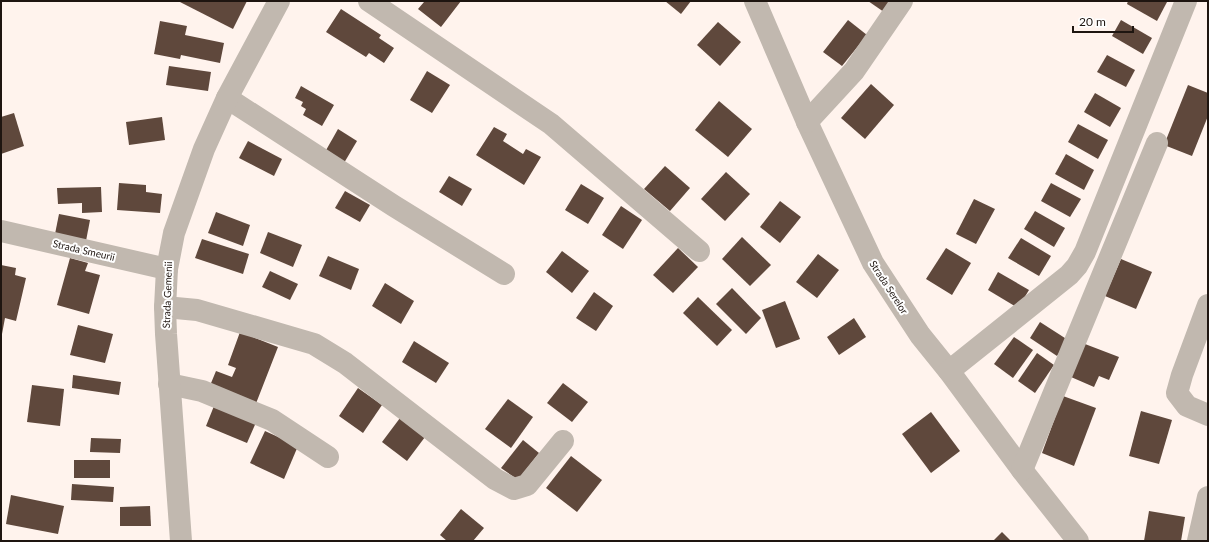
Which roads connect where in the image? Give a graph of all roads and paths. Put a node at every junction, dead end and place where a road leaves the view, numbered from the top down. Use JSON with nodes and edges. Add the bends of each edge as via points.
{"nodes":[{"id":1,"x":279,"y":1,"type":"edge"},
{"id":2,"x":369,"y":1,"type":"edge"},
{"id":3,"x":755,"y":1,"type":"edge"},
{"id":4,"x":902,"y":1,"type":"edge"},
{"id":5,"x":1186,"y":1,"type":"edge"},
{"id":6,"x":227,"y":98,"type":"junction"},
{"id":7,"x":807,"y":122,"type":"junction"},
{"id":8,"x":1157,"y":143,"type":"dead end"},
{"id":9,"x":1,"y":231,"type":"edge"},
{"id":10,"x":699,"y":251,"type":"dead end"},
{"id":11,"x":166,"y":269,"type":"junction"},
{"id":12,"x":504,"y":274,"type":"dead end"},
{"id":13,"x":1208,"y":305,"type":"edge"},
{"id":14,"x":165,"y":307,"type":"junction"},
{"id":15,"x":949,"y":371,"type":"junction"},
{"id":16,"x":169,"y":384,"type":"junction"},
{"id":17,"x":1208,"y":415,"type":"edge"},
{"id":18,"x":563,"y":441,"type":"dead end"},
{"id":19,"x":328,"y":457,"type":"dead end"},
{"id":20,"x":1022,"y":470,"type":"junction"},
{"id":21,"x":1208,"y":497,"type":"edge"},
{"id":22,"x":181,"y":541,"type":"edge"},
{"id":23,"x":1078,"y":541,"type":"edge"},
{"id":24,"x":1198,"y":541,"type":"edge"}],
"edges":[{"from":1,"to":6,"type":"street","name":"Strada Gemenii"},
{"from":2,"to":10,"type":"street","via":[[552,124]]},
{"from":3,"to":7,"type":"street","name":"Strada Serelor"},
{"from":4,"to":7,"type":"street","via":[[854,71]]},
{"from":5,"to":15,"type":"street","via":[[1085,252],[1077,266]]},
{"from":6,"to":11,"type":"street","name":"Strada Gemenii","via":[[204,149],[174,233]]},
{"from":6,"to":12,"type":"street"},
{"from":7,"to":15,"type":"street","name":"Strada Serelor","via":[[873,263],[920,335]]},
{"from":8,"to":20,"type":"street"},
{"from":9,"to":11,"type":"street","name":"Strada Smeurii"},
{"from":11,"to":14,"type":"street","name":"Strada Gemenii"},
{"from":13,"to":17,"type":"street","via":[[1177,393],[1187,406]]},
{"from":14,"to":16,"type":"street","name":"Strada Gemenii"},
{"from":14,"to":18,"type":"street","via":[[197,310],[314,344],[346,363],[495,479],[514,489],[527,485]]},
{"from":15,"to":20,"type":"street","name":"Strada Serelor"},
{"from":16,"to":19,"type":"street","via":[[202,390],[272,420]]},
{"from":16,"to":22,"type":"street","name":"Strada Gemenii"},
{"from":20,"to":23,"type":"street","name":"Strada Serelor"},
{"from":21,"to":24,"type":"street"}]}
